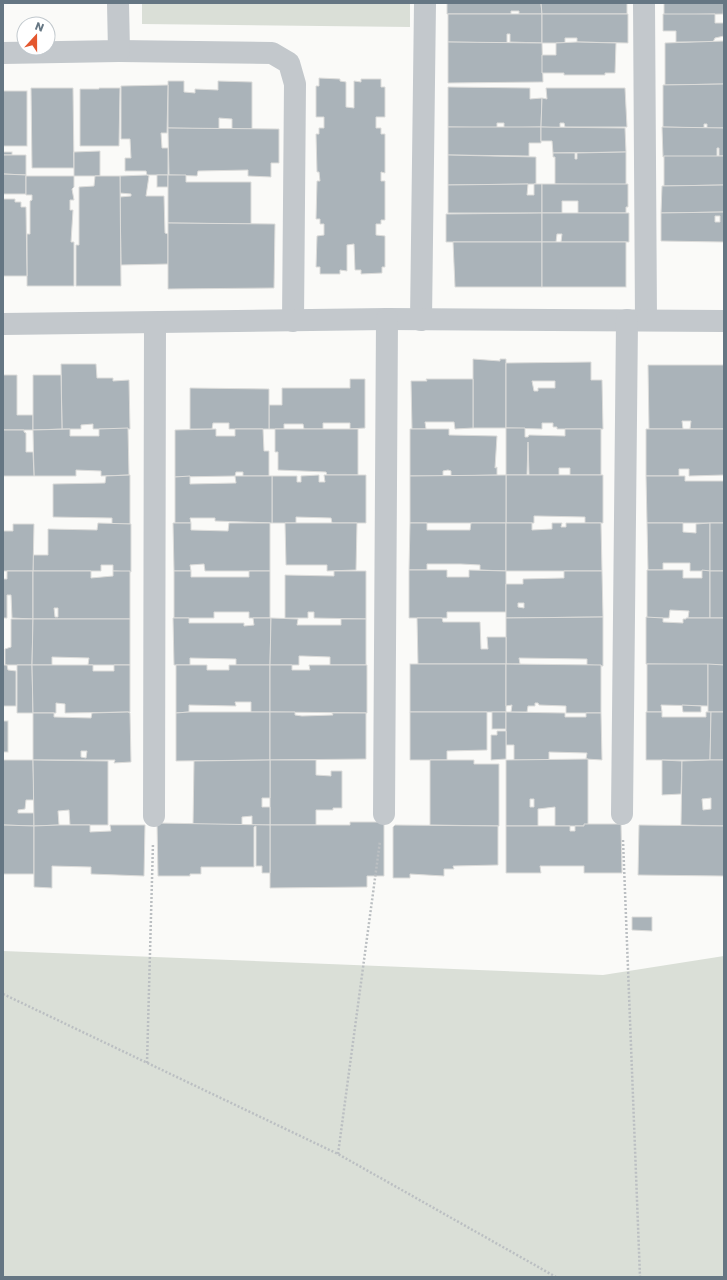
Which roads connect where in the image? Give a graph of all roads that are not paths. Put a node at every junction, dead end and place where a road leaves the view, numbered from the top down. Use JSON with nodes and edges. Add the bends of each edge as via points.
{"nodes":[{"id":1,"x":118,"y":3,"type":"edge"},
{"id":2,"x":426,"y":3,"type":"edge"},
{"id":3,"x":644,"y":3,"type":"edge"},
{"id":4,"x":119,"y":51,"type":"junction"},
{"id":5,"x":3,"y":53,"type":"edge"},
{"id":6,"x":387,"y":319,"type":"junction"},
{"id":7,"x":421,"y":320,"type":"junction"},
{"id":8,"x":637,"y":320,"type":"junction"},
{"id":9,"x":293,"y":321,"type":"junction"},
{"id":10,"x":724,"y":321,"type":"edge"},
{"id":11,"x":3,"y":324,"type":"edge"},
{"id":12,"x":155,"y":324,"type":"junction"},
{"id":13,"x":384,"y":814,"type":"road end"},
{"id":14,"x":622,"y":814,"type":"road end"},
{"id":15,"x":154,"y":816,"type":"road end"}],
"edges":[{"from":1,"to":4,"type":"street"},
{"from":2,"to":7,"type":"street"},
{"from":3,"to":8,"type":"street"},
{"from":4,"to":5,"type":"street"},
{"from":4,"to":9,"type":"street","via":[[272,53],[289,63],[295,84]]},
{"from":6,"to":7,"type":"street"},
{"from":6,"to":9,"type":"street"},
{"from":6,"to":13,"type":"street"},
{"from":7,"to":8,"type":"street"},
{"from":8,"to":10,"type":"street"},
{"from":8,"to":14,"type":"street"},
{"from":9,"to":12,"type":"street"},
{"from":11,"to":12,"type":"street"},
{"from":12,"to":15,"type":"street"}]}
